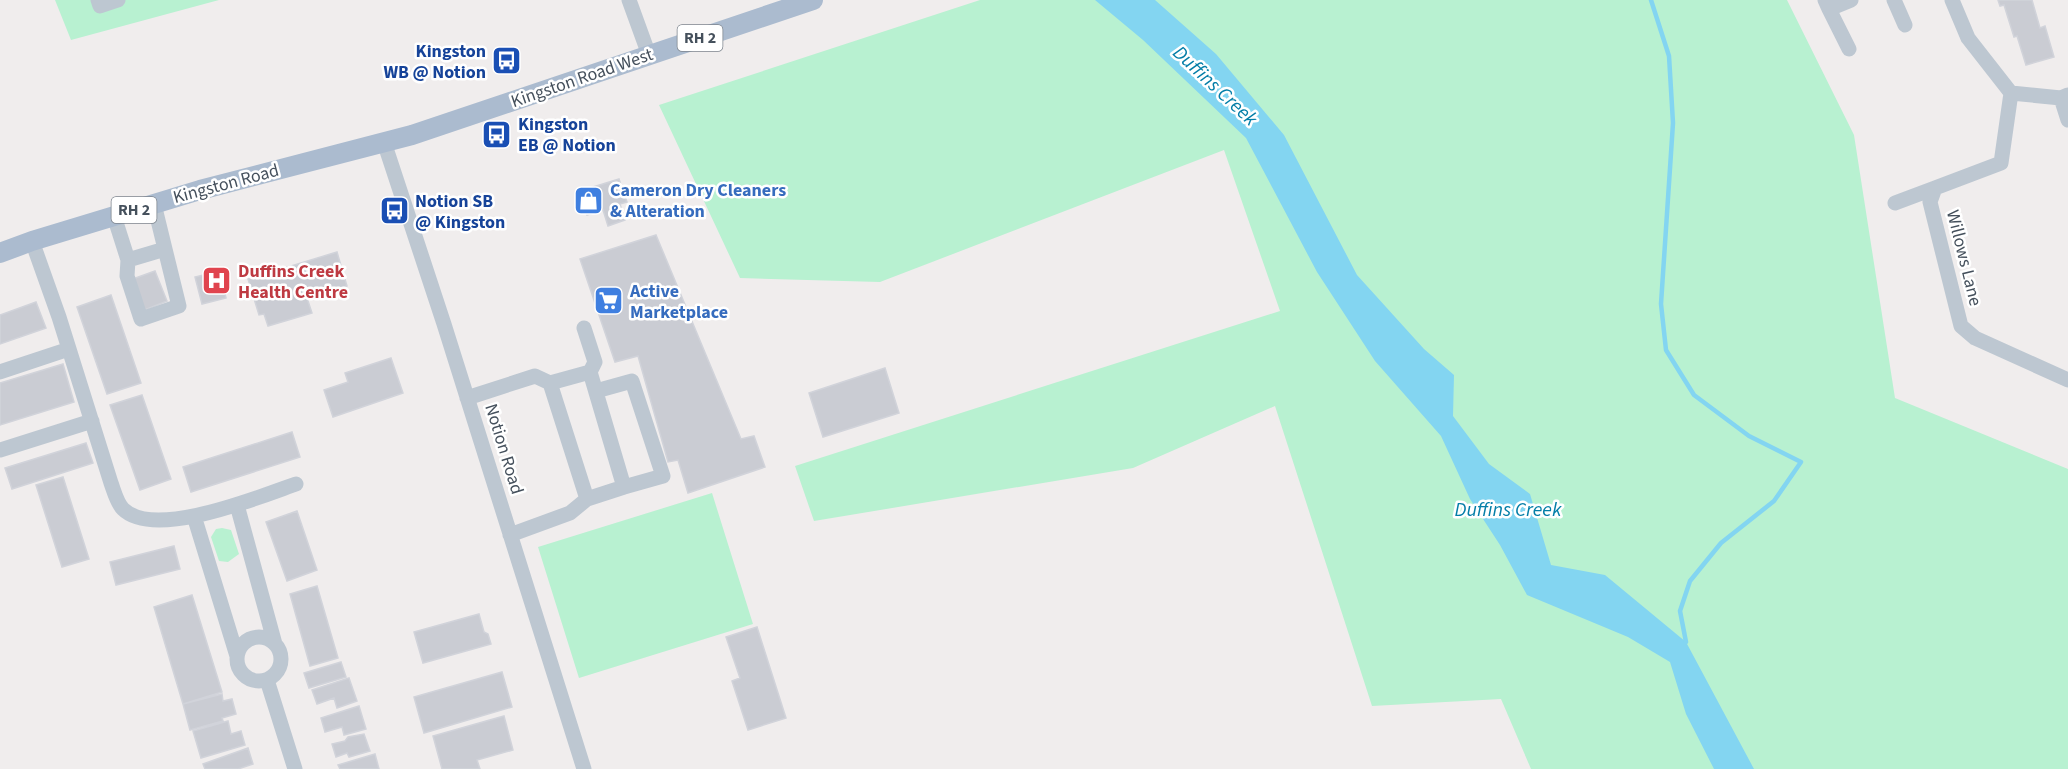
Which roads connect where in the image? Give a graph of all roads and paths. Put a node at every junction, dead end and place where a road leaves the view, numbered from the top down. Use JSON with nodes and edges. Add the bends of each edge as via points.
{"nodes":[{"id":1,"x":98,"y":0,"type":"edge"},
{"id":2,"x":118,"y":0,"type":"edge"},
{"id":3,"x":629,"y":0,"type":"edge"},
{"id":4,"x":813,"y":0,"type":"edge"},
{"id":5,"x":1851,"y":0,"type":"edge"},
{"id":6,"x":1894,"y":0,"type":"edge"},
{"id":7,"x":1952,"y":0,"type":"edge"},
{"id":8,"x":1827,"y":5,"type":"edge"},
{"id":9,"x":1905,"y":25,"type":"dead end"},
{"id":10,"x":1850,"y":49,"type":"dead end"},
{"id":11,"x":649,"y":55,"type":"junction"},
{"id":12,"x":2011,"y":93,"type":"junction"},
{"id":13,"x":2064,"y":96,"type":"edge"},
{"id":14,"x":2068,"y":120,"type":"edge"},
{"id":15,"x":384,"y":142,"type":"junction"},
{"id":16,"x":1935,"y":188,"type":"junction"},
{"id":17,"x":1895,"y":203,"type":"dead end"},
{"id":18,"x":154,"y":204,"type":"junction"},
{"id":19,"x":114,"y":216,"type":"junction"},
{"id":20,"x":32,"y":241,"type":"junction"},
{"id":21,"x":165,"y":249,"type":"junction"},
{"id":22,"x":0,"y":253,"type":"edge"},
{"id":23,"x":128,"y":260,"type":"junction"},
{"id":24,"x":584,"y":328,"type":"dead end"},
{"id":25,"x":69,"y":349,"type":"junction"},
{"id":26,"x":0,"y":372,"type":"edge"},
{"id":27,"x":590,"y":372,"type":"junction"},
{"id":28,"x":2068,"y":380,"type":"edge"},
{"id":29,"x":550,"y":383,"type":"junction"},
{"id":30,"x":596,"y":391,"type":"junction"},
{"id":31,"x":467,"y":398,"type":"junction"},
{"id":32,"x":92,"y":421,"type":"junction"},
{"id":33,"x":0,"y":450,"type":"edge"},
{"id":34,"x":296,"y":484,"type":"dead end"},
{"id":35,"x":624,"y":487,"type":"junction"},
{"id":36,"x":587,"y":499,"type":"junction"},
{"id":37,"x":237,"y":506,"type":"junction"},
{"id":38,"x":194,"y":516,"type":"junction"},
{"id":39,"x":510,"y":536,"type":"junction"},
{"id":40,"x":275,"y":644,"type":"junction"},
{"id":41,"x":237,"y":656,"type":"junction"},
{"id":42,"x":267,"y":680,"type":"junction"},
{"id":43,"x":295,"y":769,"type":"edge"},
{"id":44,"x":584,"y":769,"type":"edge"}],
"edges":[{"from":1,"to":2,"type":"street","via":[[100,6]]},
{"from":3,"to":11,"type":"street"},
{"from":4,"to":11,"type":"main road","name":"Kingston Road West","number":"RH 2"},
{"from":5,"to":8,"type":"street"},
{"from":6,"to":9,"type":"street"},
{"from":7,"to":12,"type":"street","via":[[1968,38]]},
{"from":8,"to":10,"type":"street"},
{"from":11,"to":15,"type":"main road","name":"Kingston Road West","number":"RH 2"},
{"from":12,"to":13,"type":"street"},
{"from":12,"to":16,"type":"street","name":"Willows Lane","via":[[2001,163]]},
{"from":13,"to":14,"type":"street"},
{"from":15,"to":18,"type":"main road","name":"Kingston Road","number":"RH 2"},
{"from":15,"to":31,"type":"street","name":"Notion Road"},
{"from":16,"to":17,"type":"street","name":"Willows Lane"},
{"from":16,"to":28,"type":"street","name":"Willows Lane","via":[[1930,202],[1961,326],[1975,338]]},
{"from":18,"to":19,"type":"main road","name":"Kingston Road","number":"RH 2"},
{"from":18,"to":21,"type":"street"},
{"from":19,"to":20,"type":"main road","name":"Kingston Road","number":"RH 2"},
{"from":19,"to":23,"type":"street"},
{"from":20,"to":22,"type":"main road","name":"Kingston Road","number":"RH 2"},
{"from":20,"to":25,"type":"street"},
{"from":21,"to":23,"type":"street"},
{"from":21,"to":23,"type":"street","via":[[180,306],[141,318],[127,276]]},
{"from":24,"to":27,"type":"street","via":[[595,362]]},
{"from":25,"to":26,"type":"street"},
{"from":25,"to":32,"type":"street"},
{"from":27,"to":29,"type":"street"},
{"from":27,"to":30,"type":"street"},
{"from":29,"to":31,"type":"street","via":[[534,376]]},
{"from":29,"to":36,"type":"street"},
{"from":30,"to":35,"type":"street"},
{"from":30,"to":35,"type":"street","via":[[632,381],[663,476]]},
{"from":31,"to":39,"type":"street","name":"Notion Road"},
{"from":32,"to":33,"type":"street"},
{"from":32,"to":38,"type":"street","via":[[122,508],[150,521]]},
{"from":34,"to":37,"type":"street"},
{"from":35,"to":36,"type":"street"},
{"from":36,"to":39,"type":"street","via":[[570,513]]},
{"from":37,"to":38,"type":"street"},
{"from":37,"to":40,"type":"street"},
{"from":38,"to":41,"type":"street"},
{"from":39,"to":44,"type":"street","name":"Notion Road"},
{"from":40,"to":41,"type":"street","via":[[265,638],[252,638],[242,645]]},
{"from":40,"to":42,"type":"street","via":[[280,664]]},
{"from":41,"to":42,"type":"street","via":[[240,671],[252,681]]},
{"from":42,"to":43,"type":"street"}]}
